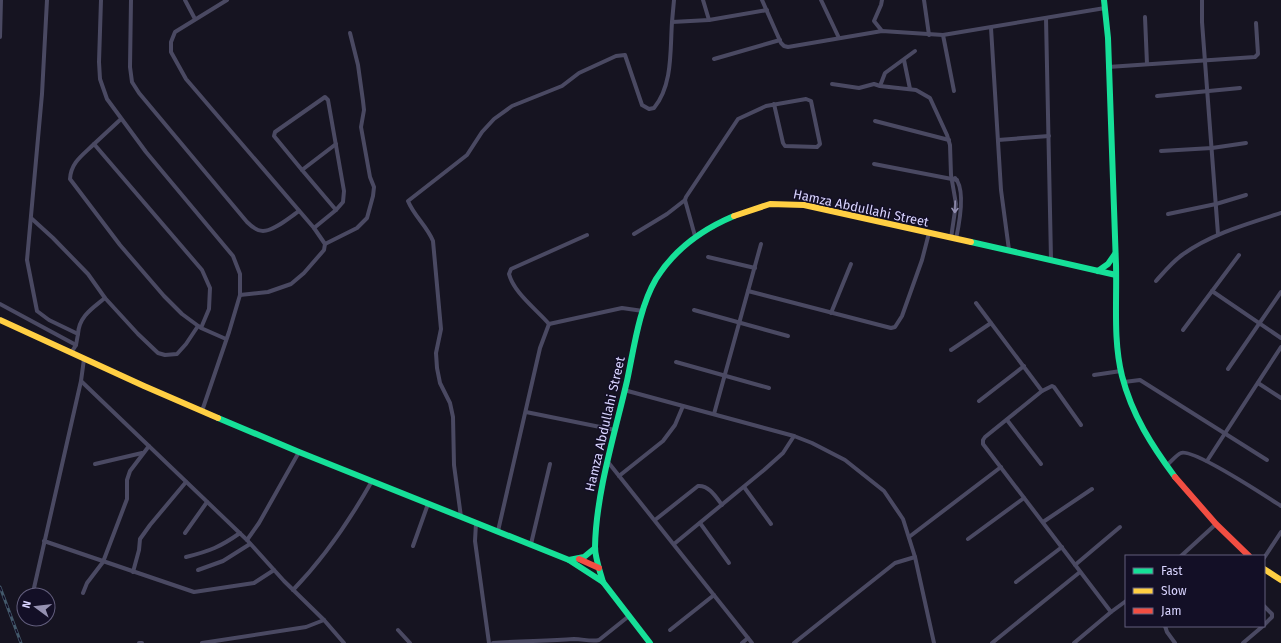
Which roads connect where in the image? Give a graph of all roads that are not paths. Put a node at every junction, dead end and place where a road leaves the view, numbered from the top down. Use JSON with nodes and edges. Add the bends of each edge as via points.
{"nodes":[{"id":1,"x":1,"y":0,"type":"edge"},
{"id":2,"x":47,"y":0,"type":"edge"},
{"id":3,"x":101,"y":0,"type":"edge"},
{"id":4,"x":132,"y":0,"type":"edge"},
{"id":5,"x":185,"y":0,"type":"edge"},
{"id":6,"x":227,"y":0,"type":"edge"},
{"id":7,"x":674,"y":0,"type":"edge"},
{"id":8,"x":703,"y":0,"type":"edge"},
{"id":9,"x":762,"y":0,"type":"edge"},
{"id":10,"x":821,"y":0,"type":"edge"},
{"id":11,"x":882,"y":0,"type":"edge"},
{"id":12,"x":924,"y":0,"type":"edge"},
{"id":13,"x":1104,"y":0,"type":"edge"},
{"id":14,"x":1202,"y":0,"type":"edge"},
{"id":15,"x":1105,"y":8,"type":"junction"},
{"id":16,"x":767,"y":10,"type":"junction"},
{"id":17,"x":1145,"y":17,"type":"dead end"},
{"id":18,"x":1046,"y":18,"type":"junction"},
{"id":19,"x":195,"y":19,"type":"junction"},
{"id":20,"x":710,"y":20,"type":"junction"},
{"id":21,"x":672,"y":22,"type":"junction"},
{"id":22,"x":1256,"y":23,"type":"dead end"},
{"id":23,"x":991,"y":28,"type":"junction"},
{"id":24,"x":882,"y":31,"type":"junction"},
{"id":25,"x":350,"y":33,"type":"dead end"},
{"id":26,"x":929,"y":35,"type":"junction"},
{"id":27,"x":943,"y":35,"type":"junction"},
{"id":28,"x":0,"y":37,"type":"edge"},
{"id":29,"x":839,"y":38,"type":"junction"},
{"id":30,"x":780,"y":40,"type":"junction"},
{"id":31,"x":915,"y":51,"type":"dead end"},
{"id":32,"x":714,"y":59,"type":"dead end"},
{"id":33,"x":904,"y":60,"type":"junction"},
{"id":34,"x":1205,"y":60,"type":"junction"},
{"id":35,"x":1147,"y":64,"type":"junction"},
{"id":36,"x":1108,"y":67,"type":"junction"},
{"id":37,"x":832,"y":84,"type":"dead end"},
{"id":38,"x":880,"y":86,"type":"junction"},
{"id":39,"x":1240,"y":88,"type":"dead end"},
{"id":40,"x":910,"y":89,"type":"junction"},
{"id":41,"x":1207,"y":91,"type":"junction"},
{"id":42,"x":954,"y":92,"type":"dead end"},
{"id":43,"x":1157,"y":96,"type":"dead end"},
{"id":44,"x":774,"y":104,"type":"junction"},
{"id":45,"x":121,"y":119,"type":"junction"},
{"id":46,"x":875,"y":121,"type":"dead end"},
{"id":47,"x":1049,"y":136,"type":"junction"},
{"id":48,"x":949,"y":140,"type":"junction"},
{"id":49,"x":998,"y":140,"type":"junction"},
{"id":50,"x":1246,"y":143,"type":"dead end"},
{"id":51,"x":94,"y":144,"type":"junction"},
{"id":52,"x":336,"y":144,"type":"junction"},
{"id":53,"x":1212,"y":148,"type":"junction"},
{"id":54,"x":1161,"y":151,"type":"dead end"},
{"id":55,"x":874,"y":164,"type":"dead end"},
{"id":56,"x":302,"y":170,"type":"junction"},
{"id":57,"x":954,"y":178,"type":"junction"},
{"id":58,"x":1246,"y":195,"type":"dead end"},
{"id":59,"x":685,"y":200,"type":"junction"},
{"id":60,"x":1216,"y":204,"type":"junction"},
{"id":61,"x":336,"y":210,"type":"junction"},
{"id":62,"x":299,"y":211,"type":"junction"},
{"id":63,"x":1281,"y":213,"type":"edge"},
{"id":64,"x":1168,"y":214,"type":"dead end"},
{"id":65,"x":32,"y":218,"type":"junction"},
{"id":66,"x":314,"y":228,"type":"junction"},
{"id":67,"x":929,"y":233,"type":"junction"},
{"id":68,"x":634,"y":234,"type":"dead end"},
{"id":69,"x":1218,"y":234,"type":"junction"},
{"id":70,"x":588,"y":235,"type":"dead end"},
{"id":71,"x":695,"y":236,"type":"junction"},
{"id":72,"x":954,"y":238,"type":"junction"},
{"id":73,"x":325,"y":244,"type":"junction"},
{"id":74,"x":761,"y":244,"type":"dead end"},
{"id":75,"x":1009,"y":250,"type":"junction"},
{"id":76,"x":1115,"y":253,"type":"junction"},
{"id":77,"x":1239,"y":255,"type":"dead end"},
{"id":78,"x":708,"y":256,"type":"dead end"},
{"id":79,"x":1051,"y":259,"type":"junction"},
{"id":80,"x":851,"y":264,"type":"dead end"},
{"id":81,"x":755,"y":268,"type":"junction"},
{"id":82,"x":1098,"y":271,"type":"junction"},
{"id":83,"x":1116,"y":275,"type":"junction"},
{"id":84,"x":1156,"y":281,"type":"dead end"},
{"id":85,"x":748,"y":291,"type":"junction"},
{"id":86,"x":1212,"y":291,"type":"junction"},
{"id":87,"x":1281,"y":292,"type":"edge"},
{"id":88,"x":240,"y":295,"type":"junction"},
{"id":89,"x":105,"y":298,"type":"junction"},
{"id":90,"x":976,"y":303,"type":"dead end"},
{"id":91,"x":0,"y":304,"type":"edge"},
{"id":92,"x":694,"y":310,"type":"dead end"},
{"id":93,"x":643,"y":312,"type":"junction"},
{"id":94,"x":831,"y":313,"type":"junction"},
{"id":95,"x":0,"y":320,"type":"edge"},
{"id":96,"x":739,"y":322,"type":"junction"},
{"id":97,"x":991,"y":323,"type":"junction"},
{"id":98,"x":550,"y":324,"type":"junction"},
{"id":99,"x":1260,"y":324,"type":"junction"},
{"id":100,"x":200,"y":327,"type":"junction"},
{"id":101,"x":1183,"y":330,"type":"dead end"},
{"id":102,"x":78,"y":334,"type":"junction"},
{"id":103,"x":788,"y":336,"type":"dead end"},
{"id":104,"x":1281,"y":338,"type":"edge"},
{"id":105,"x":226,"y":339,"type":"junction"},
{"id":106,"x":76,"y":345,"type":"junction"},
{"id":107,"x":1281,"y":347,"type":"edge"},
{"id":108,"x":951,"y":350,"type":"dead end"},
{"id":109,"x":71,"y":353,"type":"junction"},
{"id":110,"x":84,"y":359,"type":"junction"},
{"id":111,"x":676,"y":362,"type":"dead end"},
{"id":112,"x":1024,"y":366,"type":"junction"},
{"id":113,"x":1228,"y":369,"type":"dead end"},
{"id":114,"x":1121,"y":371,"type":"junction"},
{"id":115,"x":724,"y":375,"type":"junction"},
{"id":116,"x":1094,"y":375,"type":"dead end"},
{"id":117,"x":80,"y":381,"type":"junction"},
{"id":118,"x":1124,"y":382,"type":"junction"},
{"id":119,"x":1258,"y":382,"type":"junction"},
{"id":120,"x":769,"y":388,"type":"dead end"},
{"id":121,"x":624,"y":390,"type":"junction"},
{"id":122,"x":1042,"y":391,"type":"junction"},
{"id":123,"x":1281,"y":398,"type":"edge"},
{"id":124,"x":979,"y":401,"type":"dead end"},
{"id":125,"x":683,"y":406,"type":"junction"},
{"id":126,"x":202,"y":411,"type":"junction"},
{"id":127,"x":526,"y":412,"type":"junction"},
{"id":128,"x":714,"y":414,"type":"junction"},
{"id":129,"x":1007,"y":420,"type":"junction"},
{"id":130,"x":1081,"y":425,"type":"dead end"},
{"id":131,"x":615,"y":430,"type":"junction"},
{"id":132,"x":1224,"y":434,"type":"junction"},
{"id":133,"x":794,"y":436,"type":"junction"},
{"id":134,"x":149,"y":446,"type":"junction"},
{"id":135,"x":299,"y":452,"type":"junction"},
{"id":136,"x":143,"y":453,"type":"junction"},
{"id":137,"x":1267,"y":460,"type":"dead end"},
{"id":138,"x":1206,"y":461,"type":"junction"},
{"id":139,"x":608,"y":462,"type":"junction"},
{"id":140,"x":95,"y":464,"type":"dead end"},
{"id":141,"x":550,"y":464,"type":"dead end"},
{"id":142,"x":1041,"y":464,"type":"dead end"},
{"id":143,"x":1167,"y":465,"type":"junction"},
{"id":144,"x":1001,"y":467,"type":"junction"},
{"id":145,"x":619,"y":476,"type":"junction"},
{"id":146,"x":372,"y":481,"type":"junction"},
{"id":147,"x":186,"y":482,"type":"junction"},
{"id":148,"x":744,"y":487,"type":"junction"},
{"id":149,"x":1092,"y":489,"type":"dead end"},
{"id":150,"x":1024,"y":498,"type":"junction"},
{"id":151,"x":207,"y":502,"type":"junction"},
{"id":152,"x":428,"y":504,"type":"junction"},
{"id":153,"x":722,"y":505,"type":"junction"},
{"id":154,"x":1281,"y":506,"type":"edge"},
{"id":155,"x":461,"y":517,"type":"junction"},
{"id":156,"x":655,"y":520,"type":"junction"},
{"id":157,"x":1042,"y":522,"type":"junction"},
{"id":158,"x":476,"y":523,"type":"junction"},
{"id":159,"x":700,"y":523,"type":"junction"},
{"id":160,"x":771,"y":524,"type":"dead end"},
{"id":161,"x":1216,"y":524,"type":"junction"},
{"id":162,"x":1120,"y":527,"type":"dead end"},
{"id":163,"x":498,"y":531,"type":"junction"},
{"id":164,"x":1281,"y":532,"type":"edge"},
{"id":165,"x":185,"y":533,"type":"dead end"},
{"id":166,"x":240,"y":533,"type":"junction"},
{"id":167,"x":909,"y":537,"type":"junction"},
{"id":168,"x":968,"y":539,"type":"dead end"},
{"id":169,"x":44,"y":541,"type":"junction"},
{"id":170,"x":249,"y":542,"type":"junction"},
{"id":171,"x":530,"y":544,"type":"junction"},
{"id":172,"x":674,"y":544,"type":"junction"},
{"id":173,"x":413,"y":546,"type":"dead end"},
{"id":174,"x":1062,"y":547,"type":"junction"},
{"id":175,"x":595,"y":548,"type":"junction"},
{"id":176,"x":1182,"y":555,"type":"edge"},
{"id":177,"x":1248,"y":555,"type":"edge"},
{"id":178,"x":186,"y":556,"type":"dead end"},
{"id":179,"x":1265,"y":556,"type":"edge"},
{"id":180,"x":915,"y":557,"type":"junction"},
{"id":181,"x":579,"y":559,"type":"junction"},
{"id":182,"x":569,"y":560,"type":"junction"},
{"id":183,"x":103,"y":562,"type":"junction"},
{"id":184,"x":729,"y":563,"type":"dead end"},
{"id":185,"x":1075,"y":565,"type":"junction"},
{"id":186,"x":599,"y":568,"type":"junction"},
{"id":187,"x":198,"y":570,"type":"dead end"},
{"id":188,"x":274,"y":570,"type":"junction"},
{"id":189,"x":1265,"y":570,"type":"edge"},
{"id":190,"x":588,"y":571,"type":"junction"},
{"id":191,"x":133,"y":572,"type":"junction"},
{"id":192,"x":1080,"y":572,"type":"junction"},
{"id":193,"x":1281,"y":580,"type":"edge"},
{"id":194,"x":603,"y":582,"type":"junction"},
{"id":195,"x":1016,"y":582,"type":"dead end"},
{"id":196,"x":34,"y":587,"type":"edge"},
{"id":197,"x":293,"y":590,"type":"junction"},
{"id":198,"x":83,"y":593,"type":"dead end"},
{"id":199,"x":714,"y":595,"type":"junction"},
{"id":200,"x":1125,"y":602,"type":"edge"},
{"id":201,"x":1265,"y":607,"type":"edge"},
{"id":202,"x":1111,"y":612,"type":"junction"},
{"id":203,"x":629,"y":616,"type":"junction"},
{"id":204,"x":324,"y":620,"type":"junction"},
{"id":205,"x":1265,"y":625,"type":"edge"},
{"id":206,"x":1165,"y":627,"type":"edge"},
{"id":207,"x":1263,"y":627,"type":"edge"},
{"id":208,"x":398,"y":630,"type":"dead end"},
{"id":209,"x":670,"y":630,"type":"dead end"},
{"id":210,"x":748,"y":638,"type":"junction"},
{"id":211,"x":1249,"y":641,"type":"edge"},
{"id":212,"x":561,"y":642,"type":"edge"},
{"id":213,"x":139,"y":643,"type":"edge"},
{"id":214,"x":142,"y":643,"type":"edge"},
{"id":215,"x":202,"y":643,"type":"edge"},
{"id":216,"x":344,"y":643,"type":"edge"},
{"id":217,"x":410,"y":643,"type":"edge"},
{"id":218,"x":489,"y":643,"type":"edge"},
{"id":219,"x":493,"y":643,"type":"edge"},
{"id":220,"x":650,"y":643,"type":"edge"},
{"id":221,"x":742,"y":643,"type":"edge"},
{"id":222,"x":752,"y":643,"type":"edge"},
{"id":223,"x":794,"y":643,"type":"edge"},
{"id":224,"x":934,"y":643,"type":"edge"},
{"id":225,"x":992,"y":643,"type":"edge"},
{"id":226,"x":1074,"y":643,"type":"edge"},
{"id":227,"x":1175,"y":643,"type":"edge"},
{"id":228,"x":1243,"y":643,"type":"edge"}],
"edges":[{"from":1,"to":28,"type":"street"},
{"from":2,"to":65,"type":"street"},
{"from":3,"to":45,"type":"street","via":[[100,80],[106,99]]},
{"from":4,"to":62,"type":"street","via":[[130,67],[132,82],[139,93],[254,229],[262,232],[270,230]]},
{"from":5,"to":19,"type":"street"},
{"from":6,"to":19,"type":"street"},
{"from":7,"to":21,"type":"street"},
{"from":8,"to":20,"type":"street"},
{"from":9,"to":16,"type":"street"},
{"from":10,"to":29,"type":"street"},
{"from":11,"to":24,"type":"street","via":[[874,21]]},
{"from":12,"to":26,"type":"street"},
{"from":13,"to":15,"type":"main road"},
{"from":14,"to":34,"type":"street"},
{"from":15,"to":18,"type":"street"},
{"from":15,"to":36,"type":"main road"},
{"from":16,"to":20,"type":"street"},
{"from":16,"to":30,"type":"street"},
{"from":17,"to":35,"type":"street"},
{"from":18,"to":23,"type":"street"},
{"from":18,"to":47,"type":"street"},
{"from":19,"to":62,"type":"street","via":[[175,32],[171,52],[186,79]]},
{"from":20,"to":21,"type":"street"},
{"from":21,"to":155,"type":"street","via":[[669,74],[660,101],[654,108],[649,109],[642,105],[626,55],[616,56],[579,73],[562,86],[512,106],[482,132],[467,155],[408,201],[433,240],[441,329],[436,352],[437,368],[453,417],[454,465]]},
{"from":22,"to":34,"type":"street","via":[[1257,56]]},
{"from":23,"to":27,"type":"street"},
{"from":23,"to":49,"type":"street"},
{"from":24,"to":26,"type":"street"},
{"from":24,"to":29,"type":"street"},
{"from":25,"to":73,"type":"street","via":[[358,65],[364,110],[361,127],[370,178],[374,187],[373,196],[368,218],[357,228]]},
{"from":26,"to":27,"type":"street"},
{"from":27,"to":42,"type":"street"},
{"from":29,"to":30,"type":"street","via":[[788,47]]},
{"from":30,"to":32,"type":"street"},
{"from":31,"to":33,"type":"street"},
{"from":33,"to":38,"type":"street","via":[[885,73]]},
{"from":33,"to":40,"type":"street"},
{"from":34,"to":35,"type":"street"},
{"from":34,"to":41,"type":"street"},
{"from":35,"to":36,"type":"street"},
{"from":36,"to":76,"type":"main road"},
{"from":37,"to":38,"type":"street","via":[[859,88],[874,84]]},
{"from":38,"to":40,"type":"street"},
{"from":39,"to":41,"type":"street"},
{"from":40,"to":48,"type":"street","via":[[922,92],[930,98]]},
{"from":41,"to":43,"type":"street"},
{"from":41,"to":53,"type":"street"},
{"from":44,"to":44,"type":"street","via":[[785,146],[817,147],[820,144],[811,101],[806,99]]},
{"from":44,"to":59,"type":"street","via":[[738,119]]},
{"from":45,"to":51,"type":"street"},
{"from":45,"to":88,"type":"street","via":[[233,256],[240,274]]},
{"from":46,"to":48,"type":"street"},
{"from":47,"to":49,"type":"street"},
{"from":47,"to":79,"type":"street"},
{"from":48,"to":57,"type":"street"},
{"from":49,"to":75,"type":"street"},
{"from":50,"to":53,"type":"street"},
{"from":51,"to":100,"type":"street","via":[[202,270],[210,288],[209,309]]},
{"from":51,"to":100,"type":"street","via":[[75,162],[70,179],[120,245],[164,296]]},
{"from":52,"to":56,"type":"street"},
{"from":52,"to":56,"type":"street","via":[[328,100],[325,97],[274,134]]},
{"from":52,"to":61,"type":"street","via":[[344,191],[343,202]]},
{"from":53,"to":54,"type":"street"},
{"from":53,"to":60,"type":"street"},
{"from":55,"to":57,"type":"street"},
{"from":56,"to":61,"type":"street"},
{"from":57,"to":72,"type":"street"},
{"from":58,"to":60,"type":"street"},
{"from":59,"to":68,"type":"street"},
{"from":59,"to":71,"type":"street"},
{"from":60,"to":64,"type":"street"},
{"from":60,"to":69,"type":"street"},
{"from":61,"to":66,"type":"street"},
{"from":62,"to":66,"type":"street"},
{"from":63,"to":69,"type":"street"},
{"from":65,"to":89,"type":"street","via":[[88,274]]},
{"from":65,"to":102,"type":"street","via":[[27,260],[37,311],[48,320]]},
{"from":66,"to":73,"type":"street"},
{"from":67,"to":71,"type":"main road","name":"Hamza Abdullahi Street","via":[[804,204],[786,203],[740,213],[716,223]]},
{"from":67,"to":72,"type":"main road","name":"Hamza Abdullahi Street"},
{"from":67,"to":94,"type":"street","via":[[902,316],[895,327]]},
{"from":69,"to":84,"type":"street","via":[[1182,255]]},
{"from":70,"to":98,"type":"street","via":[[511,269],[510,278],[520,294]]},
{"from":71,"to":93,"type":"main road","name":"Hamza Abdullahi Street","via":[[658,276]]},
{"from":72,"to":75,"type":"main road","name":"Hamza Abdullahi Street"},
{"from":73,"to":88,"type":"street","via":[[324,250],[291,284],[268,292]]},
{"from":74,"to":81,"type":"street"},
{"from":75,"to":79,"type":"main road","name":"Hamza Abdullahi Street"},
{"from":76,"to":82,"type":"main road","via":[[1108,264]]},
{"from":76,"to":83,"type":"main road"},
{"from":77,"to":86,"type":"street"},
{"from":78,"to":81,"type":"street"},
{"from":79,"to":82,"type":"main road","name":"Hamza Abdullahi Street"},
{"from":80,"to":94,"type":"street"},
{"from":81,"to":85,"type":"street"},
{"from":82,"to":83,"type":"main road","name":"Hamza Abdullahi Street"},
{"from":83,"to":114,"type":"main road","via":[[1116,324]]},
{"from":85,"to":94,"type":"street"},
{"from":85,"to":96,"type":"street"},
{"from":86,"to":99,"type":"street"},
{"from":86,"to":101,"type":"street"},
{"from":87,"to":99,"type":"street"},
{"from":88,"to":105,"type":"street"},
{"from":89,"to":100,"type":"street","via":[[138,334],[158,353],[165,356],[177,354]]},
{"from":89,"to":102,"type":"street","via":[[83,318]]},
{"from":90,"to":97,"type":"street"},
{"from":91,"to":106,"type":"street"},
{"from":92,"to":96,"type":"street"},
{"from":93,"to":98,"type":"street","via":[[622,308]]},
{"from":93,"to":121,"type":"main road","name":"Hamza Abdullahi Street"},
{"from":95,"to":109,"type":"main road"},
{"from":96,"to":103,"type":"street"},
{"from":96,"to":115,"type":"street"},
{"from":97,"to":108,"type":"street"},
{"from":97,"to":112,"type":"street"},
{"from":98,"to":127,"type":"street","via":[[540,348]]},
{"from":99,"to":104,"type":"street"},
{"from":99,"to":113,"type":"street"},
{"from":100,"to":105,"type":"street"},
{"from":102,"to":106,"type":"street"},
{"from":105,"to":126,"type":"street"},
{"from":106,"to":109,"type":"street"},
{"from":107,"to":119,"type":"street"},
{"from":109,"to":110,"type":"main road"},
{"from":110,"to":117,"type":"street"},
{"from":110,"to":126,"type":"main road"},
{"from":111,"to":115,"type":"street"},
{"from":112,"to":122,"type":"street"},
{"from":112,"to":124,"type":"street"},
{"from":114,"to":116,"type":"street"},
{"from":114,"to":118,"type":"main road"},
{"from":115,"to":120,"type":"street"},
{"from":115,"to":128,"type":"street"},
{"from":117,"to":134,"type":"street"},
{"from":117,"to":169,"type":"street"},
{"from":118,"to":132,"type":"street","via":[[1140,380]]},
{"from":118,"to":143,"type":"main road","via":[[1143,431]]},
{"from":119,"to":123,"type":"street"},
{"from":119,"to":132,"type":"street"},
{"from":121,"to":125,"type":"street"},
{"from":121,"to":131,"type":"main road","name":"Hamza Abdullahi Street"},
{"from":122,"to":129,"type":"street"},
{"from":122,"to":130,"type":"street","via":[[1054,387]]},
{"from":125,"to":128,"type":"street"},
{"from":125,"to":145,"type":"street","via":[[663,441]]},
{"from":126,"to":135,"type":"main road"},
{"from":127,"to":131,"type":"street"},
{"from":127,"to":163,"type":"street"},
{"from":128,"to":133,"type":"street"},
{"from":129,"to":142,"type":"street"},
{"from":129,"to":144,"type":"street","via":[[983,440],[983,444]]},
{"from":131,"to":139,"type":"main road","name":"Hamza Abdullahi Street"},
{"from":132,"to":137,"type":"street"},
{"from":132,"to":138,"type":"street"},
{"from":133,"to":148,"type":"street","via":[[783,453]]},
{"from":133,"to":167,"type":"street","via":[[845,460],[884,491],[903,519]]},
{"from":134,"to":136,"type":"street"},
{"from":134,"to":147,"type":"street"},
{"from":135,"to":146,"type":"main road"},
{"from":135,"to":170,"type":"street"},
{"from":136,"to":140,"type":"street"},
{"from":136,"to":183,"type":"street","via":[[130,471],[127,480],[127,499]]},
{"from":138,"to":143,"type":"street","via":[[1188,452],[1181,453]]},
{"from":138,"to":154,"type":"street"},
{"from":139,"to":145,"type":"street"},
{"from":139,"to":175,"type":"main road","name":"Hamza Abdullahi Street","via":[[600,496]]},
{"from":141,"to":171,"type":"street"},
{"from":143,"to":161,"type":"main road","via":[[1179,483]]},
{"from":144,"to":150,"type":"street"},
{"from":144,"to":167,"type":"street"},
{"from":145,"to":156,"type":"street"},
{"from":146,"to":152,"type":"main road"},
{"from":146,"to":197,"type":"street","via":[[313,569]]},
{"from":147,"to":151,"type":"street"},
{"from":147,"to":191,"type":"street","via":[[140,539]]},
{"from":148,"to":153,"type":"street"},
{"from":148,"to":160,"type":"street"},
{"from":149,"to":157,"type":"street"},
{"from":150,"to":157,"type":"street"},
{"from":150,"to":168,"type":"street"},
{"from":151,"to":165,"type":"street"},
{"from":151,"to":166,"type":"street"},
{"from":152,"to":155,"type":"main road"},
{"from":152,"to":173,"type":"street"},
{"from":153,"to":156,"type":"street","via":[[707,487],[698,486]]},
{"from":153,"to":159,"type":"street"},
{"from":155,"to":158,"type":"main road"},
{"from":156,"to":172,"type":"street"},
{"from":157,"to":174,"type":"street"},
{"from":158,"to":163,"type":"main road"},
{"from":158,"to":218,"type":"street","via":[[475,541]]},
{"from":159,"to":172,"type":"street"},
{"from":159,"to":184,"type":"street"},
{"from":161,"to":176,"type":"street"},
{"from":161,"to":177,"type":"main road"},
{"from":162,"to":185,"type":"street"},
{"from":163,"to":171,"type":"main road"},
{"from":164,"to":179,"type":"street"},
{"from":166,"to":170,"type":"street"},
{"from":166,"to":178,"type":"street","via":[[210,551]]},
{"from":167,"to":180,"type":"street"},
{"from":169,"to":183,"type":"street"},
{"from":169,"to":196,"type":"street"},
{"from":170,"to":187,"type":"street","via":[[223,561]]},
{"from":170,"to":188,"type":"street"},
{"from":171,"to":182,"type":"main road"},
{"from":172,"to":199,"type":"street"},
{"from":174,"to":185,"type":"street"},
{"from":174,"to":195,"type":"street"},
{"from":175,"to":181,"type":"main road"},
{"from":175,"to":186,"type":"main road","name":"Hamza Abdullahi Street"},
{"from":180,"to":223,"type":"street","via":[[895,563]]},
{"from":180,"to":224,"type":"street"},
{"from":181,"to":182,"type":"main road"},
{"from":181,"to":186,"type":"main road"},
{"from":182,"to":190,"type":"main road"},
{"from":183,"to":191,"type":"street"},
{"from":183,"to":198,"type":"street","via":[[87,583]]},
{"from":185,"to":192,"type":"street"},
{"from":186,"to":190,"type":"main road"},
{"from":186,"to":194,"type":"main road","name":"Hamza Abdullahi Street"},
{"from":188,"to":191,"type":"street","via":[[254,583],[199,592]]},
{"from":188,"to":197,"type":"street"},
{"from":189,"to":193,"type":"main road"},
{"from":190,"to":194,"type":"main road"},
{"from":192,"to":202,"type":"street"},
{"from":192,"to":225,"type":"street"},
{"from":194,"to":203,"type":"main road"},
{"from":197,"to":204,"type":"street"},
{"from":199,"to":209,"type":"street"},
{"from":199,"to":210,"type":"street"},
{"from":200,"to":202,"type":"street"},
{"from":201,"to":205,"type":"street","via":[[1272,617]]},
{"from":202,"to":226,"type":"street"},
{"from":203,"to":212,"type":"street","via":[[599,640],[577,639]]},
{"from":203,"to":220,"type":"main road"},
{"from":204,"to":215,"type":"street","via":[[306,627]]},
{"from":204,"to":216,"type":"street"},
{"from":206,"to":227,"type":"street"},
{"from":207,"to":211,"type":"street"},
{"from":208,"to":217,"type":"street"},
{"from":210,"to":221,"type":"street"},
{"from":210,"to":222,"type":"street"},
{"from":211,"to":228,"type":"street"},
{"from":212,"to":219,"type":"street","via":[[521,640]]},
{"from":213,"to":214,"type":"street"}]}
